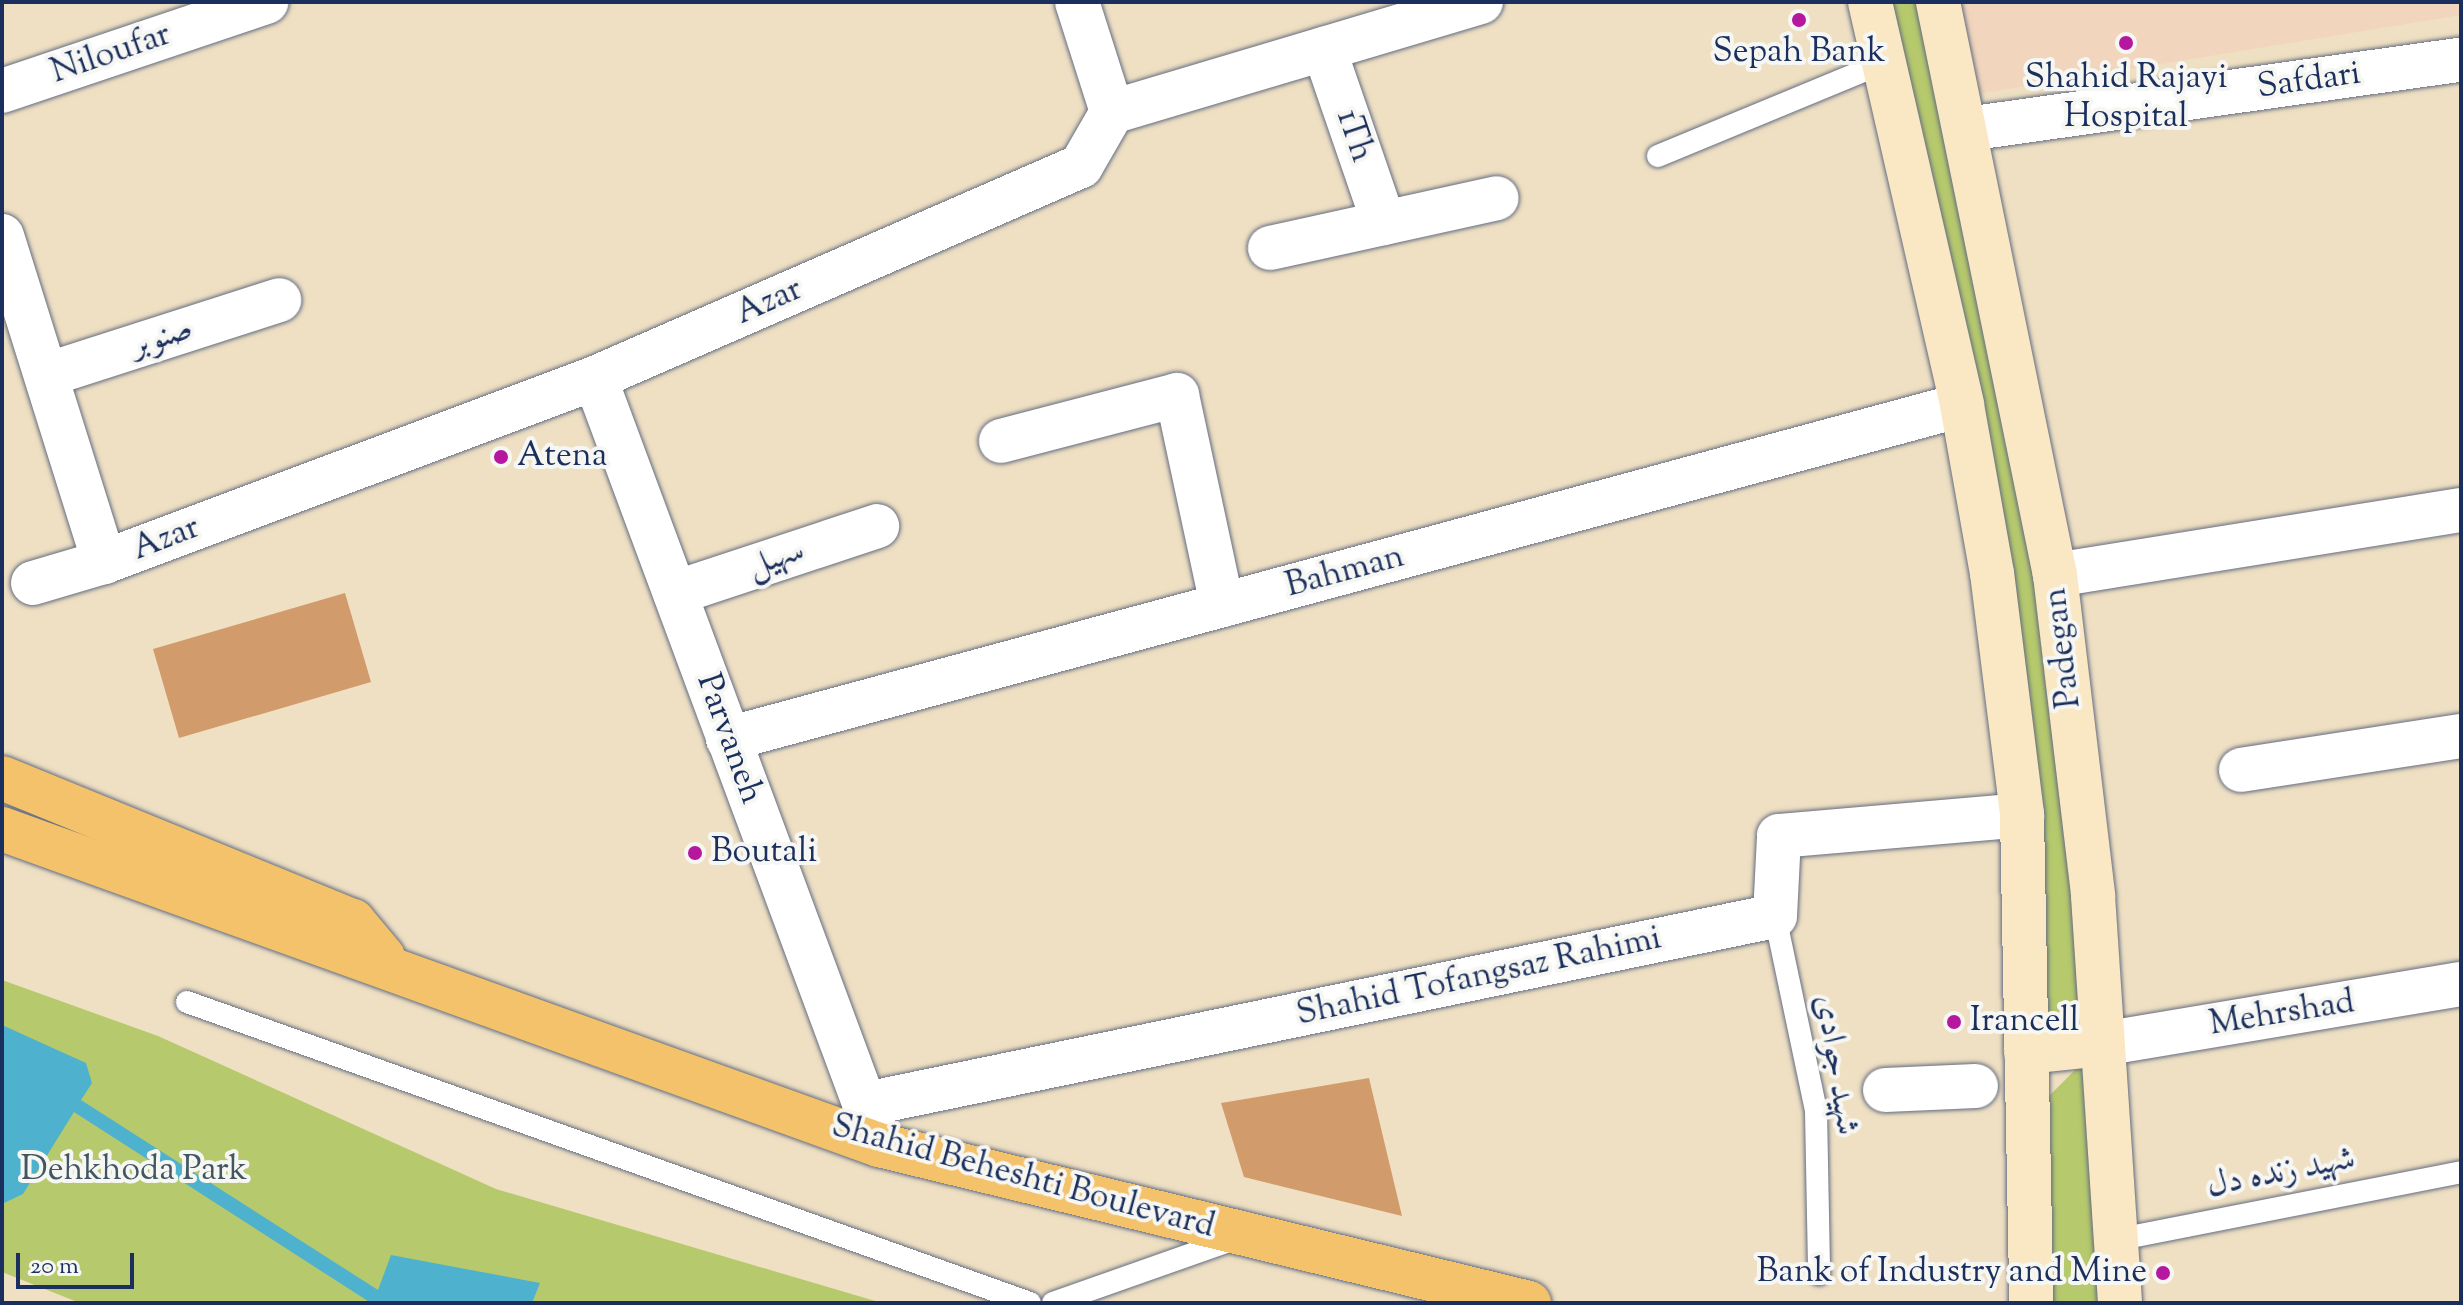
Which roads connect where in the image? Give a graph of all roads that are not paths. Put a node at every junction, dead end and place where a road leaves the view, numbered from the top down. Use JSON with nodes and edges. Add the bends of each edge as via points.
{"nodes":[{"id":1,"x":266,"y":2,"type":"edge"},
{"id":2,"x":1077,"y":2,"type":"edge"},
{"id":3,"x":1481,"y":2,"type":"edge"},
{"id":4,"x":1870,"y":2,"type":"edge"},
{"id":5,"x":1938,"y":2,"type":"edge"},
{"id":6,"x":1324,"y":49,"type":"junction"},
{"id":7,"x":2461,"y":60,"type":"edge"},
{"id":8,"x":1883,"y":63,"type":"junction"},
{"id":9,"x":2,"y":91,"type":"edge"},
{"id":10,"x":1112,"y":112,"type":"junction"},
{"id":11,"x":1967,"y":129,"type":"junction"},
{"id":12,"x":1658,"y":156,"type":"dead end"},
{"id":13,"x":1497,"y":198,"type":"dead end"},
{"id":14,"x":1384,"y":223,"type":"junction"},
{"id":15,"x":2,"y":236,"type":"edge"},
{"id":16,"x":1270,"y":248,"type":"dead end"},
{"id":17,"x":279,"y":300,"type":"dead end"},
{"id":18,"x":46,"y":375,"type":"junction"},
{"id":19,"x":595,"y":378,"type":"junction"},
{"id":20,"x":1962,"y":405,"type":"junction"},
{"id":21,"x":1001,"y":441,"type":"dead end"},
{"id":22,"x":2461,"y":510,"type":"edge"},
{"id":23,"x":877,"y":526,"type":"dead end"},
{"id":24,"x":104,"y":562,"type":"junction"},
{"id":25,"x":2055,"y":575,"type":"junction"},
{"id":26,"x":33,"y":583,"type":"dead end"},
{"id":27,"x":675,"y":593,"type":"junction"},
{"id":28,"x":1222,"y":605,"type":"junction"},
{"id":29,"x":2461,"y":736,"type":"edge"},
{"id":30,"x":728,"y":739,"type":"junction"},
{"id":31,"x":2241,"y":770,"type":"dead end"},
{"id":32,"x":2,"y":778,"type":"edge"},
{"id":33,"x":2022,"y":815,"type":"junction"},
{"id":34,"x":2,"y":829,"type":"edge"},
{"id":35,"x":1775,"y":916,"type":"junction"},
{"id":36,"x":392,"y":968,"type":"junction"},
{"id":37,"x":2461,"y":984,"type":"edge"},
{"id":38,"x":187,"y":1002,"type":"dead end"},
{"id":39,"x":2102,"y":1044,"type":"junction"},
{"id":40,"x":2026,"y":1052,"type":"junction"},
{"id":41,"x":1976,"y":1086,"type":"dead end"},
{"id":42,"x":1885,"y":1090,"type":"dead end"},
{"id":43,"x":866,"y":1104,"type":"junction"},
{"id":44,"x":879,"y":1145,"type":"junction"},
{"id":45,"x":2461,"y":1172,"type":"edge"},
{"id":46,"x":1246,"y":1235,"type":"junction"},
{"id":47,"x":2115,"y":1240,"type":"junction"},
{"id":48,"x":1819,"y":1274,"type":"dead end"},
{"id":49,"x":1030,"y":1303,"type":"edge"},
{"id":50,"x":1053,"y":1303,"type":"edge"},
{"id":51,"x":1529,"y":1303,"type":"edge"},
{"id":52,"x":2031,"y":1303,"type":"edge"},
{"id":53,"x":2120,"y":1303,"type":"edge"}],
"edges":[{"from":1,"to":9,"type":"street","name":"Niloufar"},
{"from":2,"to":10,"type":"street"},
{"from":3,"to":6,"type":"street"},
{"from":4,"to":8,"type":"main road","name":"Padegan"},
{"from":5,"to":11,"type":"main road","name":"Padegan"},
{"from":6,"to":10,"type":"street"},
{"from":6,"to":14,"type":"street","name":"1Th"},
{"from":7,"to":11,"type":"street","name":"Safdari"},
{"from":8,"to":12,"type":"lane"},
{"from":8,"to":20,"type":"main road","name":"Padegan"},
{"from":10,"to":19,"type":"street","name":"Azar","via":[[1081,166]]},
{"from":11,"to":25,"type":"main road","name":"Padegan"},
{"from":13,"to":14,"type":"street"},
{"from":14,"to":16,"type":"street"},
{"from":15,"to":18,"type":"street"},
{"from":17,"to":18,"type":"street","name":"صنوبر"},
{"from":18,"to":24,"type":"street"},
{"from":19,"to":24,"type":"street","name":"Azar"},
{"from":19,"to":27,"type":"street","name":"Parvaneh"},
{"from":20,"to":28,"type":"street","name":"Bahman"},
{"from":20,"to":33,"type":"main road","name":"Padegan","via":[[1992,573]]},
{"from":21,"to":28,"type":"street","via":[[1177,395]]},
{"from":22,"to":25,"type":"street"},
{"from":23,"to":27,"type":"street","name":"سهیل"},
{"from":24,"to":26,"type":"street","name":"Azar"},
{"from":25,"to":39,"type":"main road","name":"Padegan","via":[[2093,896]]},
{"from":27,"to":30,"type":"street","name":"Parvaneh"},
{"from":28,"to":30,"type":"street","name":"Bahman"},
{"from":29,"to":31,"type":"street"},
{"from":30,"to":43,"type":"street","name":"Parvaneh"},
{"from":32,"to":36,"type":"main road","via":[[353,921]]},
{"from":33,"to":35,"type":"street","via":[[1779,836]]},
{"from":33,"to":40,"type":"main road","name":"Padegan"},
{"from":34,"to":36,"type":"main road","name":"Shahid Beheshti Boulevard"},
{"from":35,"to":43,"type":"street","name":"Shahid Tofangsaz Rahimi"},
{"from":35,"to":48,"type":"lane","name":"شهید جوادی","via":[[1816,1111]]},
{"from":36,"to":44,"type":"main road","name":"Shahid Beheshti Boulevard"},
{"from":37,"to":39,"type":"street","name":"Mehrshad"},
{"from":38,"to":49,"type":"lane"},
{"from":39,"to":40,"type":"main road"},
{"from":39,"to":47,"type":"main road","name":"Padegan"},
{"from":40,"to":52,"type":"main road","name":"Padegan"},
{"from":41,"to":42,"type":"street"},
{"from":43,"to":44,"type":"street","name":"Parvaneh"},
{"from":44,"to":46,"type":"main road","name":"Shahid Beheshti Boulevard"},
{"from":45,"to":47,"type":"lane","name":"شهید زنده دل"},
{"from":46,"to":50,"type":"lane"},
{"from":46,"to":51,"type":"main road","name":"Shahid Beheshti Boulevard"},
{"from":47,"to":53,"type":"main road","name":"Padegan"}]}
